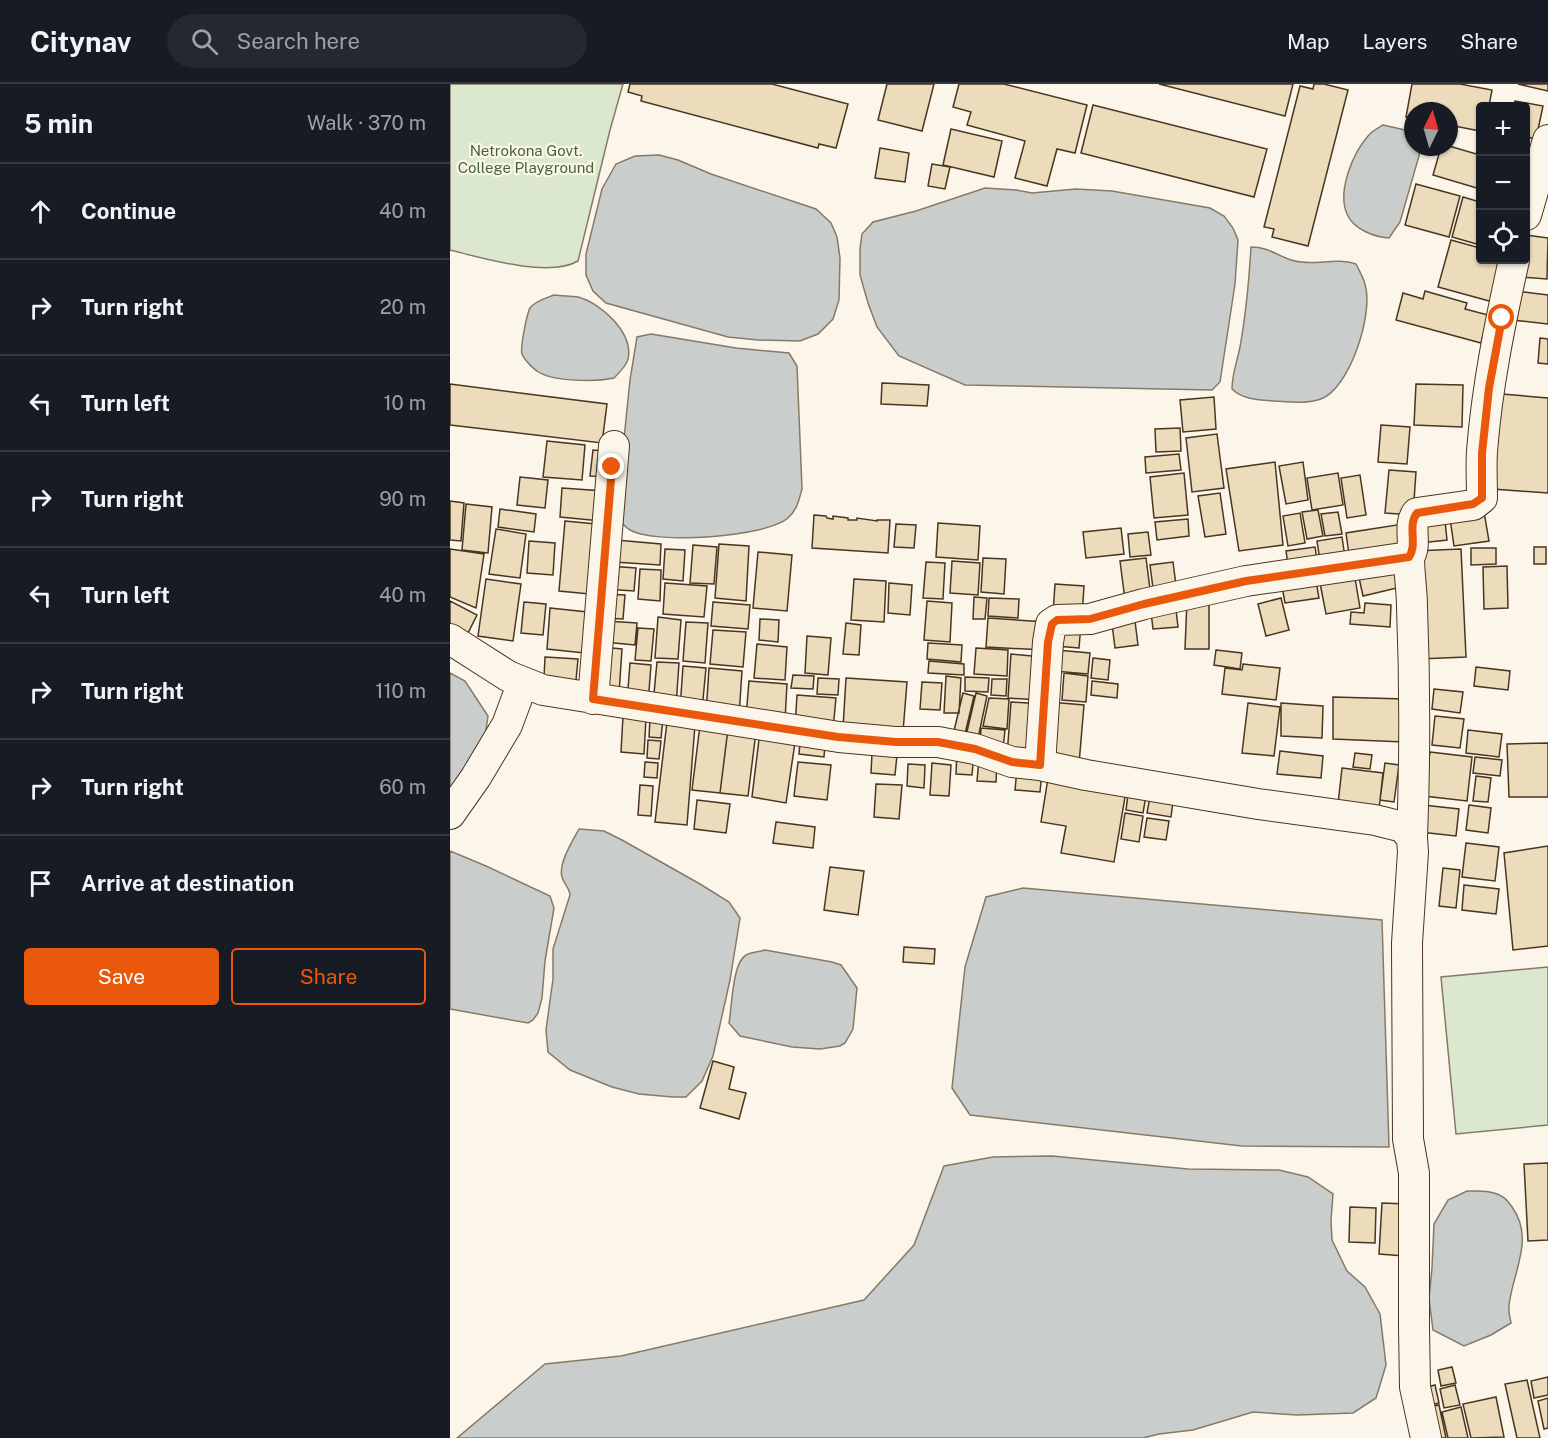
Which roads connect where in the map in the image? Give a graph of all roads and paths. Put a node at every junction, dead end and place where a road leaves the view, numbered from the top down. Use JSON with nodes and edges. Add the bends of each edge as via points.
{"nodes":[{"id":1,"x":1548,"y":140,"type":"edge"},
{"id":2,"x":1527,"y":210,"type":"edge"},
{"id":3,"x":1513,"y":264,"type":"edge"},
{"id":4,"x":614,"y":446,"type":"dead end"},
{"id":5,"x":1409,"y":557,"type":"junction"},
{"id":6,"x":450,"y":639,"type":"edge"},
{"id":7,"x":523,"y":682,"type":"junction"},
{"id":8,"x":593,"y":699,"type":"junction"},
{"id":9,"x":1040,"y":765,"type":"junction"},
{"id":10,"x":450,"y":813,"type":"edge"},
{"id":11,"x":1412,"y":838,"type":"junction"},
{"id":12,"x":1426,"y":1438,"type":"edge"}],
"edges":[{"from":1,"to":2,"type":"street"},
{"from":3,"to":5,"type":"street","via":[[1489,388],[1482,498],[1473,504],[1417,513]]},
{"from":4,"to":8,"type":"street"},
{"from":5,"to":9,"type":"street","via":[[1246,581],[1090,619],[1057,620],[1052,624],[1048,642]]},
{"from":5,"to":11,"type":"street","via":[[1414,706]]},
{"from":6,"to":7,"type":"street"},
{"from":7,"to":8,"type":"street","via":[[543,690]]},
{"from":7,"to":10,"type":"street","via":[[507,725]]},
{"from":8,"to":9,"type":"street","via":[[838,737],[938,742],[1012,762]]},
{"from":9,"to":11,"type":"street","via":[[1258,804],[1375,820],[1403,827]]},
{"from":11,"to":12,"type":"street","via":[[1407,943],[1408,1139],[1414,1173],[1415,1387]]}]}
